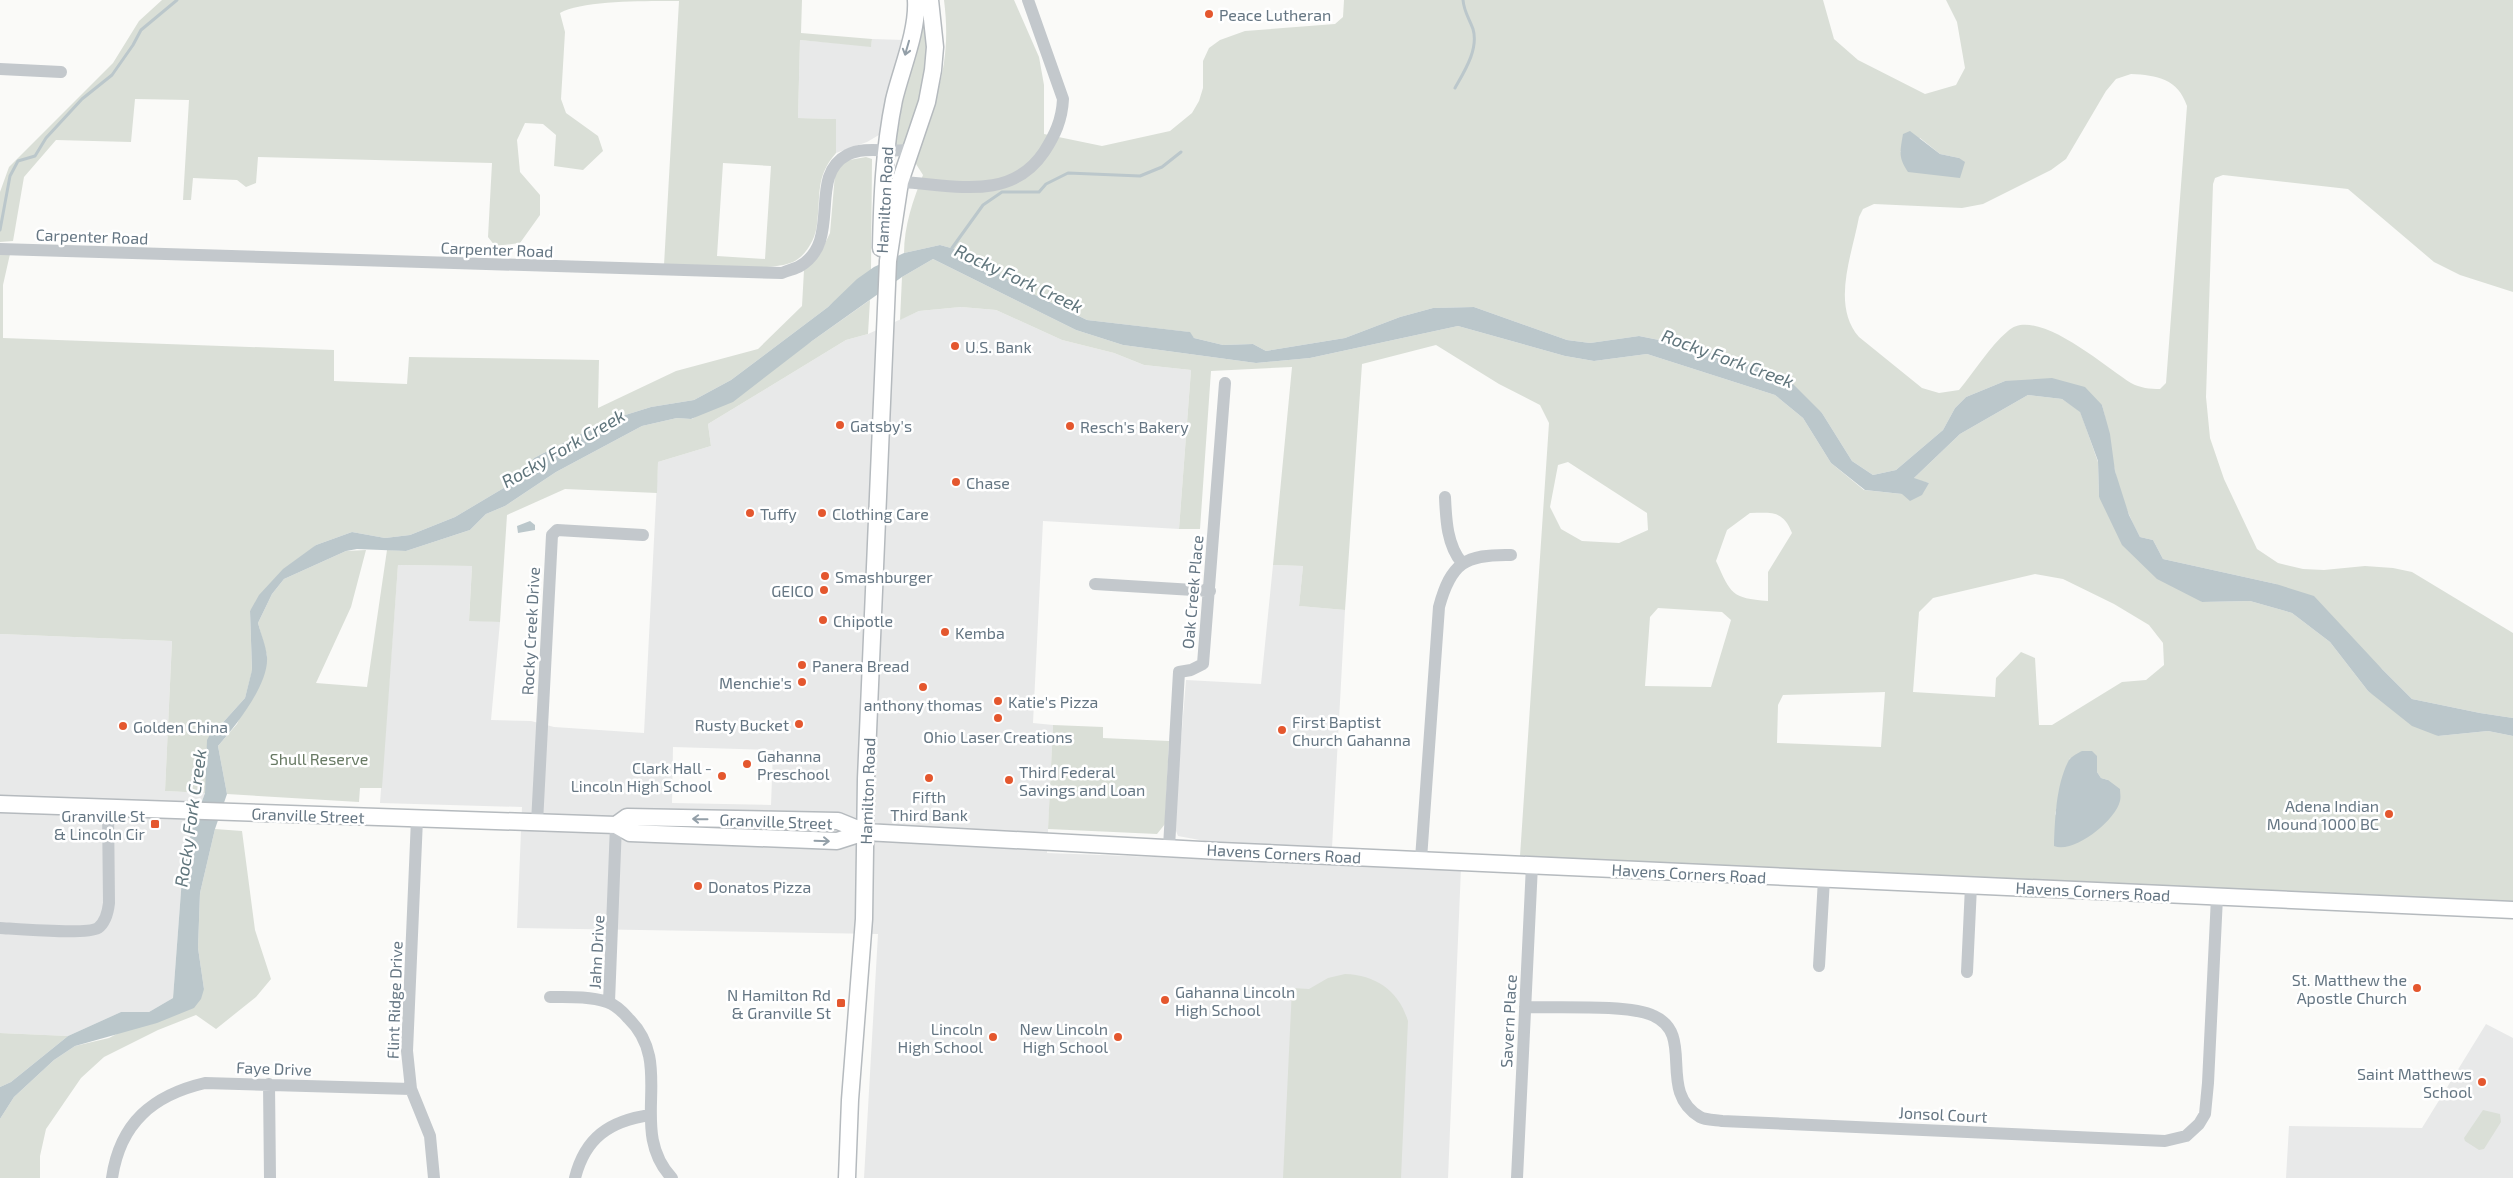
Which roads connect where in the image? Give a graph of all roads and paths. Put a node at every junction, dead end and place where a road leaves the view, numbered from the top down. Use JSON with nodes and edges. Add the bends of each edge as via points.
{"nodes":[{"id":1,"x":916,"y":0,"type":"edge"},
{"id":2,"x":930,"y":0,"type":"edge"},
{"id":3,"x":938,"y":0,"type":"edge"},
{"id":4,"x":1028,"y":0,"type":"edge"},
{"id":5,"x":0,"y":69,"type":"edge"},
{"id":6,"x":61,"y":72,"type":"dead end"},
{"id":7,"x":913,"y":144,"type":"junction"},
{"id":8,"x":886,"y":151,"type":"junction"},
{"id":9,"x":900,"y":182,"type":"junction"},
{"id":10,"x":887,"y":230,"type":"junction"},
{"id":11,"x":0,"y":249,"type":"edge"},
{"id":12,"x":1224,"y":383,"type":"dead end"},
{"id":13,"x":1445,"y":498,"type":"dead end"},
{"id":14,"x":643,"y":535,"type":"dead end"},
{"id":15,"x":1511,"y":555,"type":"dead end"},
{"id":16,"x":1462,"y":563,"type":"junction"},
{"id":17,"x":1095,"y":584,"type":"dead end"},
{"id":18,"x":1210,"y":591,"type":"junction"},
{"id":19,"x":0,"y":804,"type":"edge"},
{"id":20,"x":108,"y":809,"type":"junction"},
{"id":21,"x":418,"y":819,"type":"junction"},
{"id":22,"x":537,"y":823,"type":"junction"},
{"id":23,"x":616,"y":825,"type":"junction"},
{"id":24,"x":865,"y":832,"type":"junction"},
{"id":25,"x":1169,"y":847,"type":"junction"},
{"id":26,"x":1421,"y":859,"type":"junction"},
{"id":27,"x":1532,"y":865,"type":"junction"},
{"id":28,"x":1824,"y":879,"type":"junction"},
{"id":29,"x":1971,"y":886,"type":"junction"},
{"id":30,"x":2217,"y":897,"type":"junction"},
{"id":31,"x":2513,"y":910,"type":"edge"},
{"id":32,"x":0,"y":928,"type":"edge"},
{"id":33,"x":1819,"y":966,"type":"dead end"},
{"id":34,"x":1967,"y":972,"type":"dead end"},
{"id":35,"x":550,"y":997,"type":"dead end"},
{"id":36,"x":609,"y":1002,"type":"junction"},
{"id":37,"x":1524,"y":1007,"type":"junction"},
{"id":38,"x":269,"y":1084,"type":"junction"},
{"id":39,"x":411,"y":1089,"type":"junction"},
{"id":40,"x":650,"y":1115,"type":"junction"},
{"id":41,"x":112,"y":1178,"type":"edge"},
{"id":42,"x":270,"y":1178,"type":"edge"},
{"id":43,"x":434,"y":1178,"type":"edge"},
{"id":44,"x":575,"y":1178,"type":"edge"},
{"id":45,"x":672,"y":1178,"type":"edge"},
{"id":46,"x":847,"y":1178,"type":"edge"},
{"id":47,"x":1517,"y":1178,"type":"edge"}],
"edges":[{"from":1,"to":8,"type":"main road","name":"Hamilton Road","one_way":true},
{"from":2,"to":7,"type":"main road","name":"Hamilton Road","via":[[935,47],[933,70],[927,102]]},
{"from":3,"to":7,"type":"main road","name":"Hamilton Road","via":[[941,23],[938,74],[927,117]]},
{"from":4,"to":9,"type":"street","via":[[1063,99],[1062,117],[1056,132],[1038,161],[1022,175],[1004,184],[980,188]]},
{"from":5,"to":6,"type":"street"},
{"from":7,"to":8,"type":"street","name":"Carpenter Road","via":[[899,152]]},
{"from":7,"to":9,"type":"main road","name":"Hamilton Road"},
{"from":8,"to":10,"type":"main road","name":"Hamilton Road"},
{"from":8,"to":11,"type":"street","name":"Carpenter Road","via":[[856,152],[839,160],[828,181],[825,224],[820,240],[801,265],[782,272]]},
{"from":9,"to":10,"type":"main road","name":"Hamilton Road"},
{"from":10,"to":24,"type":"main road","name":"Hamilton Road"},
{"from":12,"to":18,"type":"street","name":"Oak Creek Place"},
{"from":13,"to":16,"type":"street","via":[[1446,522],[1454,553]]},
{"from":14,"to":22,"type":"street","name":"Rocky Creek Drive","via":[[556,530],[552,535]]},
{"from":15,"to":16,"type":"street","via":[[1486,554]]},
{"from":16,"to":26,"type":"street","via":[[1446,582],[1440,607]]},
{"from":17,"to":18,"type":"street"},
{"from":18,"to":25,"type":"street","name":"Oak Creek Place","via":[[1203,664],[1179,672]]},
{"from":19,"to":20,"type":"main road","name":"Granville Street"},
{"from":20,"to":21,"type":"main road","name":"Granville Street"},
{"from":20,"to":32,"type":"street","via":[[109,903],[107,916],[99,927],[83,931]]},
{"from":21,"to":22,"type":"main road","name":"Granville Street"},
{"from":21,"to":39,"type":"street","name":"Flint Ridge Drive","via":[[407,1051]]},
{"from":22,"to":23,"type":"main road","name":"Granville Street"},
{"from":23,"to":24,"type":"main road","name":"Granville Street","via":[[630,833],[837,841]]},
{"from":23,"to":36,"type":"street","name":"Jahn Drive"},
{"from":24,"to":25,"type":"main road","name":"Havens Corners Road"},
{"from":24,"to":46,"type":"main road","name":"Hamilton Road","via":[[862,946]]},
{"from":25,"to":26,"type":"main road","name":"Havens Corners Road"},
{"from":26,"to":27,"type":"main road","name":"Havens Corners Road"},
{"from":27,"to":28,"type":"main road","name":"Havens Corners Road"},
{"from":27,"to":37,"type":"street","name":"Savern Place"},
{"from":28,"to":29,"type":"main road","name":"Havens Corners Road"},
{"from":28,"to":33,"type":"street"},
{"from":29,"to":30,"type":"main road","name":"Havens Corners Road"},
{"from":29,"to":34,"type":"street"},
{"from":30,"to":31,"type":"main road","name":"Havens Corners Road"},
{"from":30,"to":37,"type":"street","name":"Jonsol Court","via":[[2204,1114],[2186,1136],[2165,1141],[1700,1118],[1681,1099],[1676,1082],[1676,1047],[1669,1029],[1654,1016],[1631,1010]]},
{"from":35,"to":36,"type":"street"},
{"from":36,"to":40,"type":"street","name":"Jahn Drive","via":[[634,1023],[647,1043],[653,1066]]},
{"from":37,"to":47,"type":"street","name":"Savern Place"},
{"from":38,"to":39,"type":"street","name":"Faye Drive"},
{"from":38,"to":41,"type":"street","name":"Faye Drive","via":[[205,1082],[164,1097],[129,1127],[114,1161]]},
{"from":38,"to":42,"type":"street"},
{"from":39,"to":43,"type":"street","name":"Flint Ridge Drive","via":[[430,1136]]},
{"from":40,"to":44,"type":"street","via":[[616,1123],[598,1135],[583,1152]]},
{"from":40,"to":45,"type":"street","name":"Jahn Drive","via":[[657,1153]]}]}
